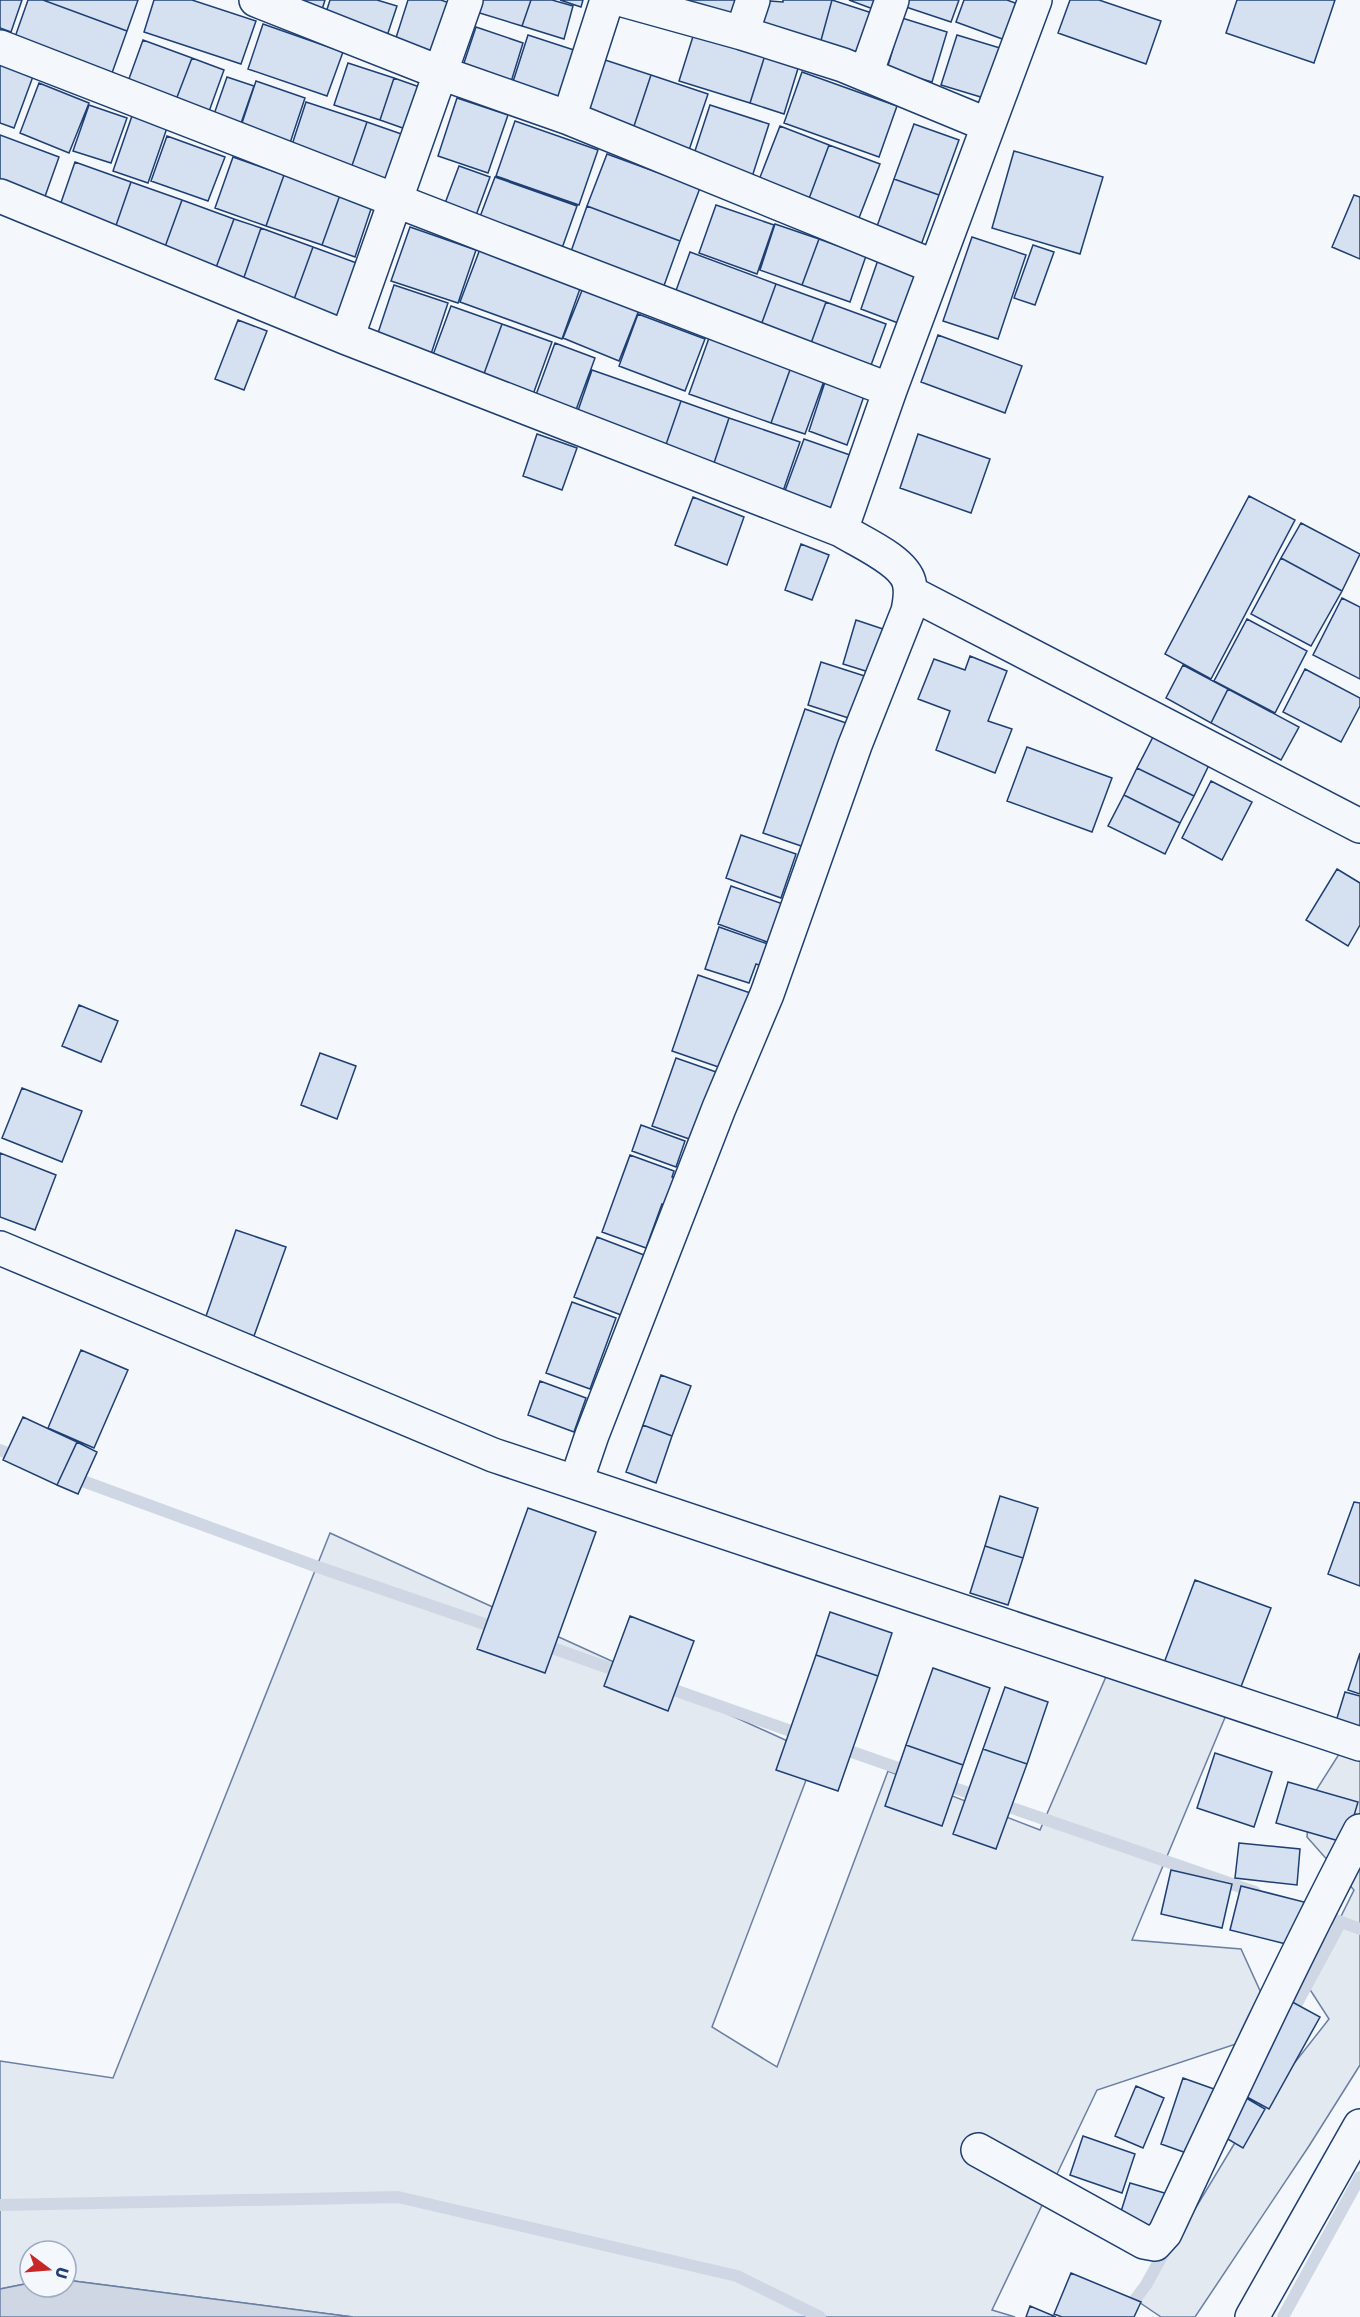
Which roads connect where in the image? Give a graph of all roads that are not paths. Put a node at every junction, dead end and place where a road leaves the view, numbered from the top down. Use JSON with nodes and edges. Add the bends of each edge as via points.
{"nodes":[{"id":1,"x":256,"y":0,"type":"edge"},
{"id":2,"x":466,"y":0,"type":"edge"},
{"id":3,"x":607,"y":0,"type":"edge"},
{"id":4,"x":623,"y":0,"type":"edge"},
{"id":5,"x":753,"y":0,"type":"edge"},
{"id":6,"x":892,"y":0,"type":"edge"},
{"id":7,"x":1035,"y":0,"type":"edge"},
{"id":8,"x":742,"y":33,"type":"junction"},
{"id":9,"x":0,"y":47,"type":"edge"},
{"id":10,"x":441,"y":73,"type":"junction"},
{"id":11,"x":866,"y":74,"type":"junction"},
{"id":12,"x":569,"y":118,"type":"junction"},
{"id":13,"x":988,"y":125,"type":"junction"},
{"id":14,"x":0,"y":196,"type":"edge"},
{"id":15,"x":396,"y":199,"type":"junction"},
{"id":16,"x":935,"y":267,"type":"junction"},
{"id":17,"x":347,"y":338,"type":"junction"},
{"id":18,"x":890,"y":390,"type":"junction"},
{"id":19,"x":841,"y":530,"type":"junction"},
{"id":20,"x":911,"y":593,"type":"junction"},
{"id":21,"x":1360,"y":826,"type":"edge"},
{"id":22,"x":0,"y":1248,"type":"edge"},
{"id":23,"x":576,"y":1482,"type":"junction"},
{"id":24,"x":1360,"y":1744,"type":"edge"},
{"id":25,"x":1360,"y":1831,"type":"edge"},
{"id":26,"x":1360,"y":2126,"type":"edge"},
{"id":27,"x":978,"y":2150,"type":"dead end"},
{"id":28,"x":1252,"y":2317,"type":"edge"}],
"edges":[{"from":1,"to":10,"type":"street"},
{"from":2,"to":10,"type":"street"},
{"from":3,"to":12,"type":"street"},
{"from":4,"to":8,"type":"street"},
{"from":5,"to":8,"type":"street"},
{"from":6,"to":11,"type":"street"},
{"from":7,"to":13,"type":"street"},
{"from":8,"to":11,"type":"street"},
{"from":9,"to":15,"type":"street"},
{"from":10,"to":12,"type":"street"},
{"from":10,"to":15,"type":"street"},
{"from":11,"to":13,"type":"street"},
{"from":12,"to":16,"type":"street"},
{"from":13,"to":16,"type":"street"},
{"from":14,"to":17,"type":"street"},
{"from":15,"to":17,"type":"street"},
{"from":15,"to":18,"type":"street"},
{"from":16,"to":18,"type":"street"},
{"from":17,"to":19,"type":"street"},
{"from":18,"to":19,"type":"street"},
{"from":19,"to":20,"type":"street","via":[[897,564],[909,580]]},
{"from":20,"to":21,"type":"street"},
{"from":20,"to":23,"type":"street","via":[[908,611],[855,745],[767,994]]},
{"from":22,"to":23,"type":"street","via":[[493,1455]]},
{"from":23,"to":24,"type":"street"},
{"from":25,"to":27,"type":"street","via":[[1166,2233],[1155,2244],[1144,2242]]},
{"from":26,"to":28,"type":"street"}]}
